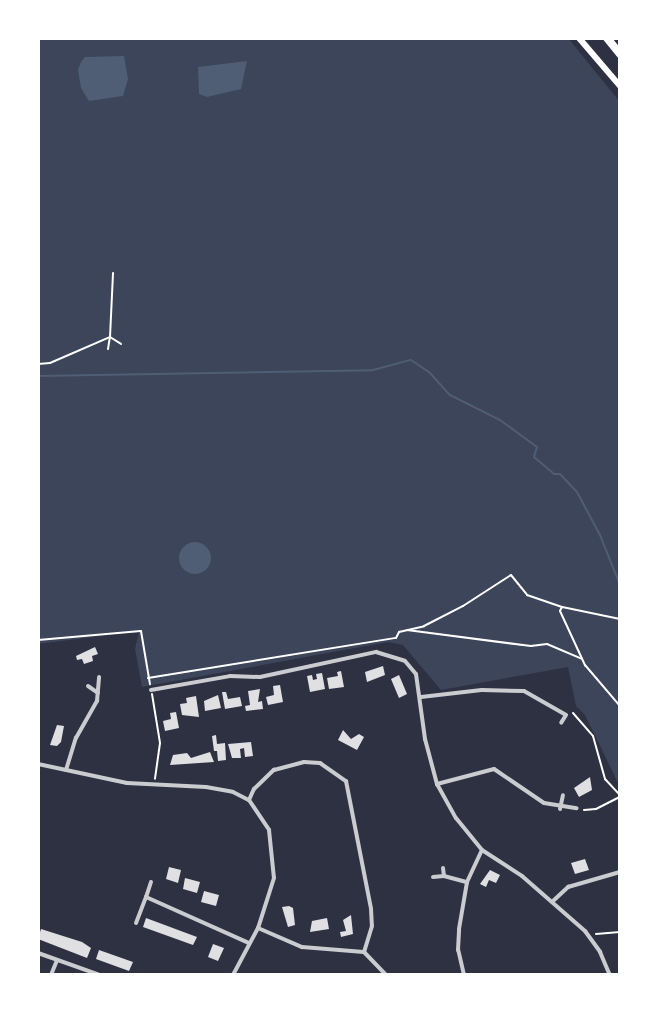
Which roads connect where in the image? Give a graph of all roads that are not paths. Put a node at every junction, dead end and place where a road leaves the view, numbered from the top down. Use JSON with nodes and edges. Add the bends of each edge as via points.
{"nodes":[{"id":1,"x":579,"y":38,"type":"edge"},
{"id":2,"x":607,"y":38,"type":"edge"},
{"id":3,"x":620,"y":54,"type":"edge"},
{"id":4,"x":620,"y":86,"type":"edge"},
{"id":5,"x":99,"y":677,"type":"dead end"},
{"id":6,"x":88,"y":686,"type":"dead end"},
{"id":7,"x":151,"y":690,"type":"road end"},
{"id":8,"x":98,"y":693,"type":"junction"},
{"id":9,"x":421,"y":697,"type":"junction"},
{"id":10,"x":573,"y":713,"type":"road end"},
{"id":11,"x":566,"y":715,"type":"junction"},
{"id":12,"x":561,"y":723,"type":"dead end"},
{"id":13,"x":38,"y":764,"type":"edge"},
{"id":14,"x":66,"y":770,"type":"junction"},
{"id":15,"x":437,"y":784,"type":"junction"},
{"id":16,"x":563,"y":795,"type":"dead end"},
{"id":17,"x":249,"y":800,"type":"junction"},
{"id":18,"x":577,"y":808,"type":"road end"},
{"id":19,"x":560,"y":809,"type":"junction"},
{"id":20,"x":482,"y":850,"type":"junction"},
{"id":21,"x":443,"y":868,"type":"dead end"},
{"id":22,"x":620,"y":872,"type":"edge"},
{"id":23,"x":444,"y":876,"type":"junction"},
{"id":24,"x":433,"y":877,"type":"dead end"},
{"id":25,"x":151,"y":882,"type":"dead end"},
{"id":26,"x":467,"y":882,"type":"junction"},
{"id":27,"x":146,"y":897,"type":"junction"},
{"id":28,"x":553,"y":901,"type":"junction"},
{"id":29,"x":136,"y":923,"type":"dead end"},
{"id":30,"x":258,"y":928,"type":"junction"},
{"id":31,"x":249,"y":943,"type":"junction"},
{"id":32,"x":364,"y":952,"type":"junction"},
{"id":33,"x":38,"y":953,"type":"edge"},
{"id":34,"x":57,"y":960,"type":"junction"},
{"id":35,"x":51,"y":975,"type":"edge"},
{"id":36,"x":100,"y":975,"type":"edge"},
{"id":37,"x":233,"y":975,"type":"edge"},
{"id":38,"x":386,"y":975,"type":"edge"},
{"id":39,"x":464,"y":975,"type":"edge"},
{"id":40,"x":610,"y":975,"type":"edge"}],
"edges":[{"from":1,"to":4,"type":"main road"},
{"from":2,"to":3,"type":"highway"},
{"from":5,"to":8,"type":"street"},
{"from":6,"to":8,"type":"street"},
{"from":7,"to":9,"type":"street","via":[[230,676],[260,677],[376,652],[405,661],[416,674]]},
{"from":8,"to":14,"type":"street"},
{"from":9,"to":11,"type":"street","via":[[505,689],[538,697]]},
{"from":9,"to":15,"type":"street"},
{"from":10,"to":11,"type":"street"},
{"from":11,"to":12,"type":"street"},
{"from":13,"to":14,"type":"street"},
{"from":14,"to":17,"type":"street","via":[[127,783],[206,787]]},
{"from":15,"to":19,"type":"street","via":[[494,769]]},
{"from":15,"to":20,"type":"street"},
{"from":16,"to":19,"type":"street"},
{"from":17,"to":30,"type":"street","via":[[269,830],[273,862],[274,878]]},
{"from":17,"to":32,"type":"street","via":[[263,778],[292,764],[320,763],[346,781],[371,909]]},
{"from":18,"to":19,"type":"street"},
{"from":20,"to":26,"type":"street"},
{"from":20,"to":28,"type":"street"},
{"from":21,"to":23,"type":"street"},
{"from":22,"to":28,"type":"street","via":[[568,887]]},
{"from":23,"to":24,"type":"street"},
{"from":23,"to":26,"type":"street"},
{"from":25,"to":27,"type":"street"},
{"from":26,"to":39,"type":"street","via":[[458,942]]},
{"from":27,"to":29,"type":"street"},
{"from":27,"to":31,"type":"street"},
{"from":28,"to":40,"type":"street","via":[[587,935]]},
{"from":30,"to":31,"type":"street"},
{"from":30,"to":32,"type":"street","via":[[302,947]]},
{"from":31,"to":37,"type":"street"},
{"from":32,"to":38,"type":"street"},
{"from":33,"to":34,"type":"street"},
{"from":34,"to":35,"type":"street"},
{"from":34,"to":36,"type":"street"}]}
